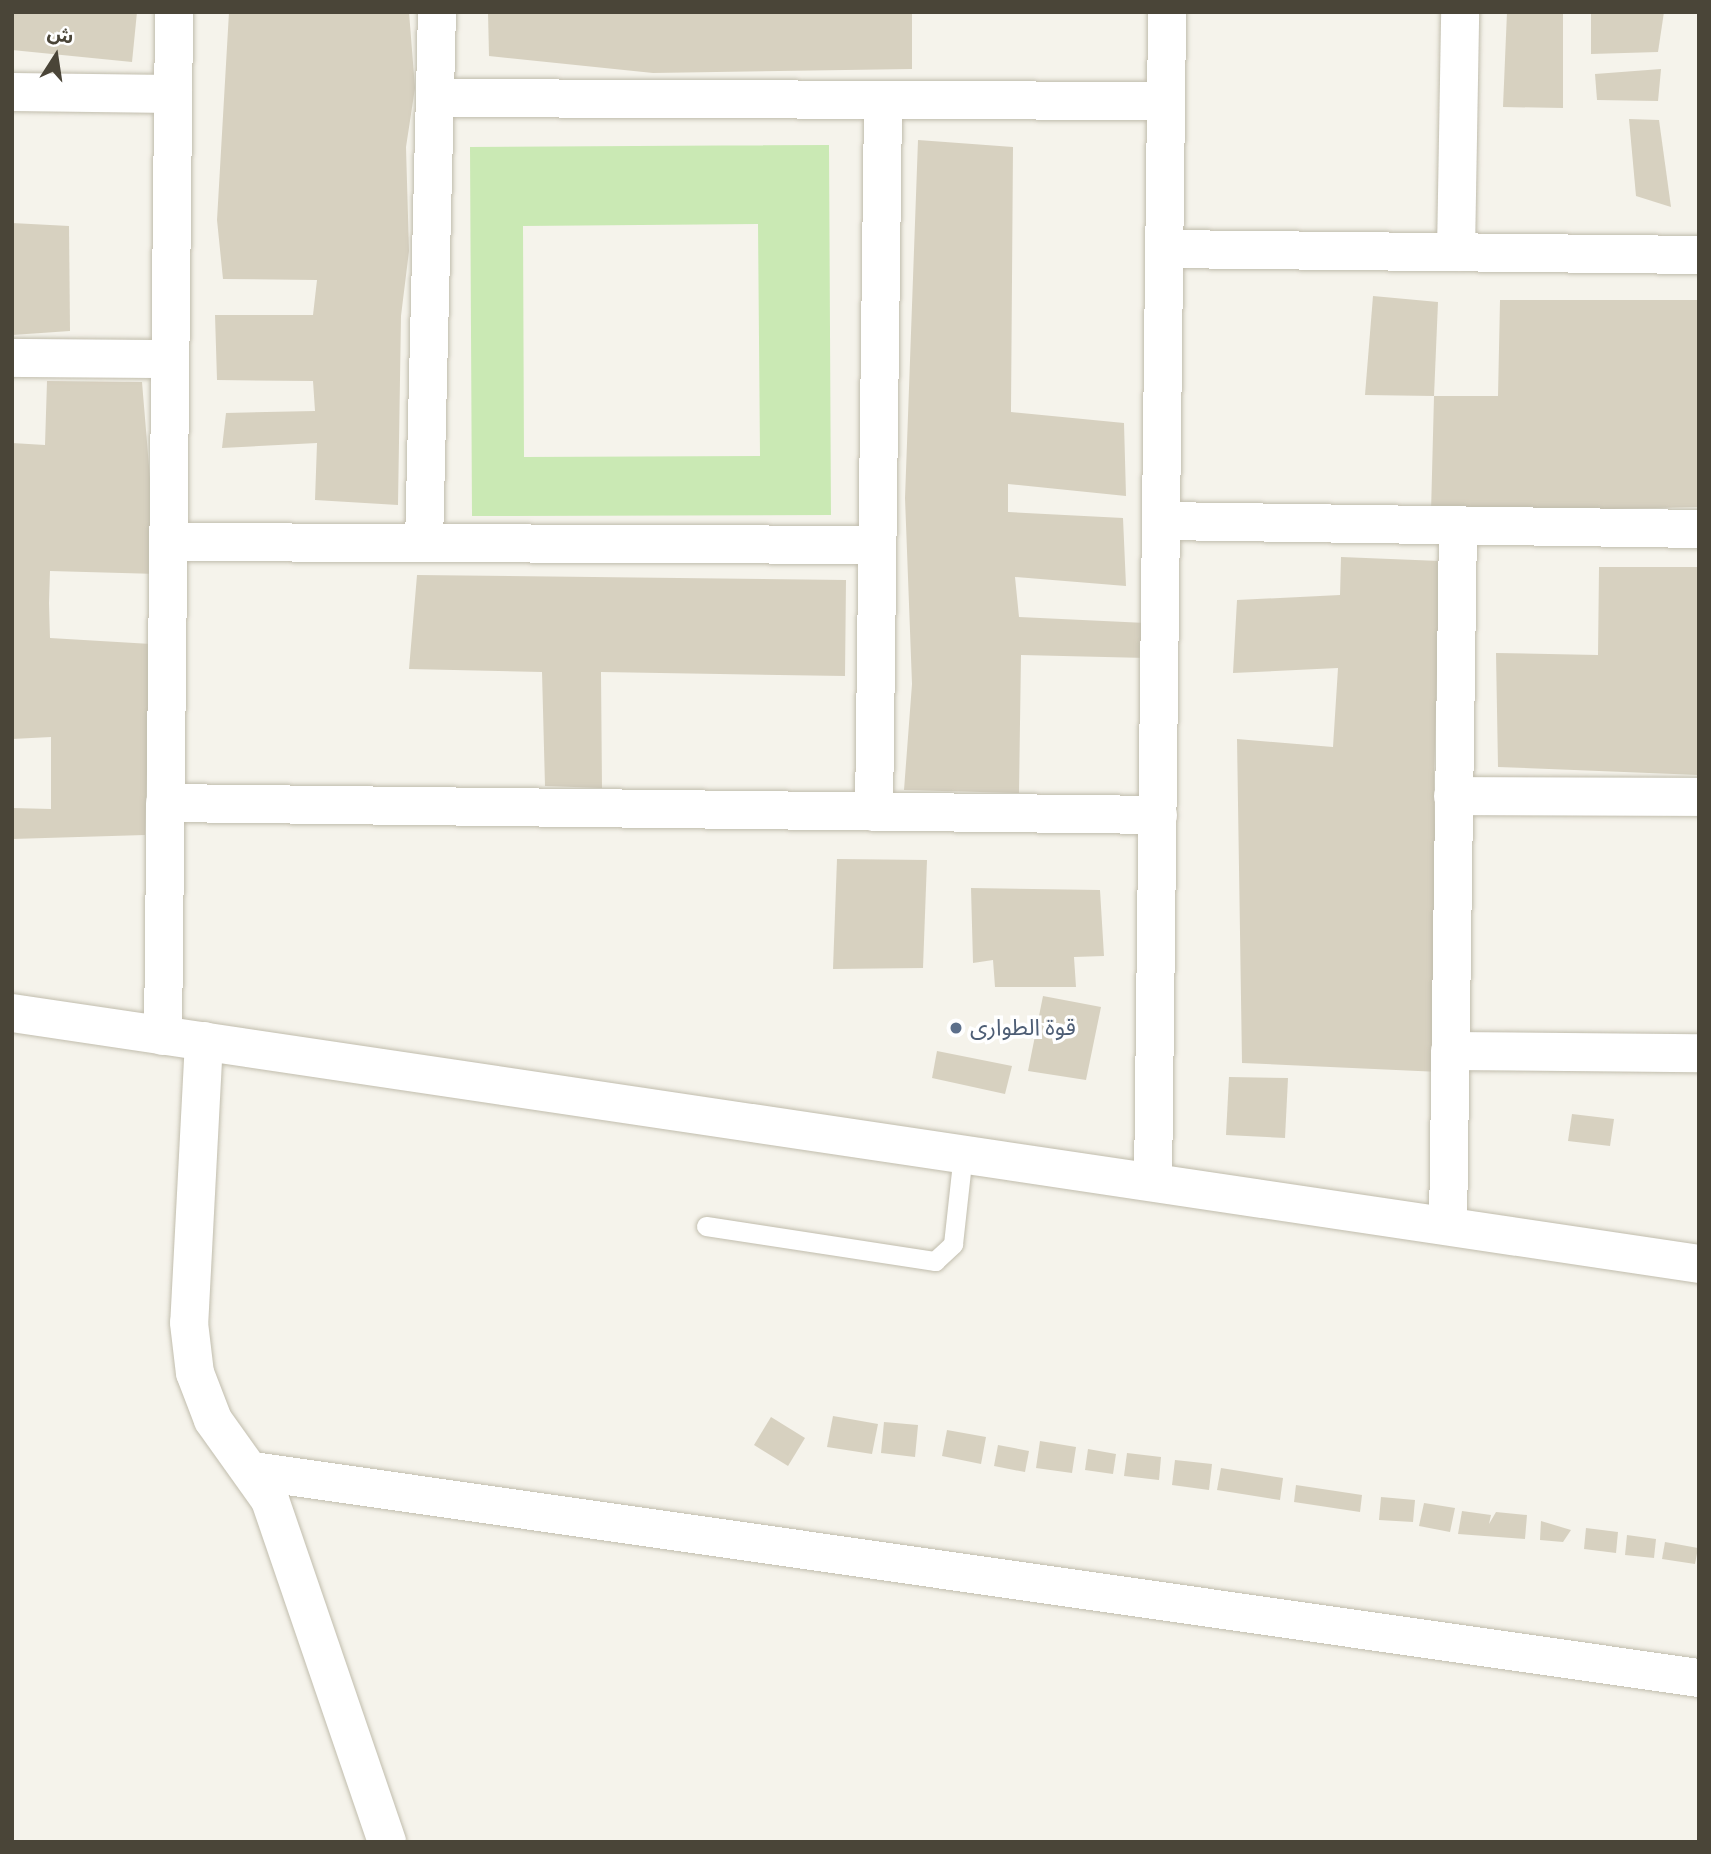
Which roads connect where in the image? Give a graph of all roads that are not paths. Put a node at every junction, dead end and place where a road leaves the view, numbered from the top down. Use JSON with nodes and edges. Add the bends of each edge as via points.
{"nodes":[{"id":1,"x":174,"y":12,"type":"edge"},
{"id":2,"x":437,"y":12,"type":"edge"},
{"id":3,"x":1167,"y":12,"type":"edge"},
{"id":4,"x":1460,"y":12,"type":"edge"},
{"id":5,"x":12,"y":92,"type":"edge"},
{"id":6,"x":173,"y":94,"type":"junction"},
{"id":7,"x":436,"y":98,"type":"junction"},
{"id":8,"x":1166,"y":101,"type":"junction"},
{"id":9,"x":883,"y":103,"type":"junction"},
{"id":10,"x":1164,"y":249,"type":"junction"},
{"id":11,"x":1456,"y":252,"type":"junction"},
{"id":12,"x":1699,"y":255,"type":"edge"},
{"id":13,"x":12,"y":358,"type":"edge"},
{"id":14,"x":170,"y":359,"type":"junction"},
{"id":15,"x":1162,"y":521,"type":"junction"},
{"id":16,"x":1458,"y":525,"type":"junction"},
{"id":17,"x":1699,"y":529,"type":"edge"},
{"id":18,"x":169,"y":542,"type":"junction"},
{"id":19,"x":425,"y":543,"type":"junction"},
{"id":20,"x":877,"y":545,"type":"junction"},
{"id":21,"x":1453,"y":796,"type":"junction"},
{"id":22,"x":1699,"y":797,"type":"edge"},
{"id":23,"x":165,"y":803,"type":"junction"},
{"id":24,"x":874,"y":812,"type":"junction"},
{"id":25,"x":1158,"y":815,"type":"junction"},
{"id":26,"x":12,"y":1013,"type":"edge"},
{"id":27,"x":163,"y":1035,"type":"junction"},
{"id":28,"x":204,"y":1041,"type":"junction"},
{"id":29,"x":1450,"y":1051,"type":"junction"},
{"id":30,"x":1699,"y":1053,"type":"edge"},
{"id":31,"x":963,"y":1154,"type":"junction"},
{"id":32,"x":1153,"y":1182,"type":"junction"},
{"id":33,"x":706,"y":1226,"type":"dead end"},
{"id":34,"x":1448,"y":1226,"type":"junction"},
{"id":35,"x":1699,"y":1264,"type":"edge"},
{"id":36,"x":253,"y":1471,"type":"junction"},
{"id":37,"x":1699,"y":1678,"type":"edge"},
{"id":38,"x":387,"y":1842,"type":"edge"}],
"edges":[{"from":1,"to":6,"type":"street"},
{"from":2,"to":7,"type":"street"},
{"from":3,"to":8,"type":"street"},
{"from":4,"to":11,"type":"street"},
{"from":5,"to":6,"type":"street"},
{"from":6,"to":14,"type":"street"},
{"from":7,"to":9,"type":"street"},
{"from":7,"to":19,"type":"street"},
{"from":8,"to":9,"type":"street"},
{"from":8,"to":10,"type":"street"},
{"from":9,"to":20,"type":"street"},
{"from":10,"to":11,"type":"street"},
{"from":10,"to":15,"type":"street"},
{"from":11,"to":12,"type":"street"},
{"from":13,"to":14,"type":"street"},
{"from":14,"to":18,"type":"street"},
{"from":15,"to":16,"type":"street"},
{"from":15,"to":25,"type":"street"},
{"from":16,"to":17,"type":"street"},
{"from":16,"to":21,"type":"street"},
{"from":18,"to":19,"type":"street"},
{"from":18,"to":23,"type":"street"},
{"from":19,"to":20,"type":"street"},
{"from":20,"to":24,"type":"street"},
{"from":21,"to":22,"type":"street"},
{"from":21,"to":29,"type":"street"},
{"from":23,"to":24,"type":"street"},
{"from":23,"to":27,"type":"street"},
{"from":24,"to":25,"type":"street"},
{"from":25,"to":32,"type":"street"},
{"from":26,"to":27,"type":"street"},
{"from":27,"to":28,"type":"street"},
{"from":28,"to":31,"type":"street"},
{"from":28,"to":36,"type":"street","via":[[190,1348],[213,1420]]},
{"from":29,"to":30,"type":"street"},
{"from":29,"to":34,"type":"street"},
{"from":31,"to":32,"type":"street"},
{"from":31,"to":33,"type":"lane","via":[[953,1244],[935,1261]]},
{"from":32,"to":34,"type":"street"},
{"from":34,"to":35,"type":"street"},
{"from":36,"to":37,"type":"street"},
{"from":36,"to":38,"type":"street","via":[[270,1500]]}]}
